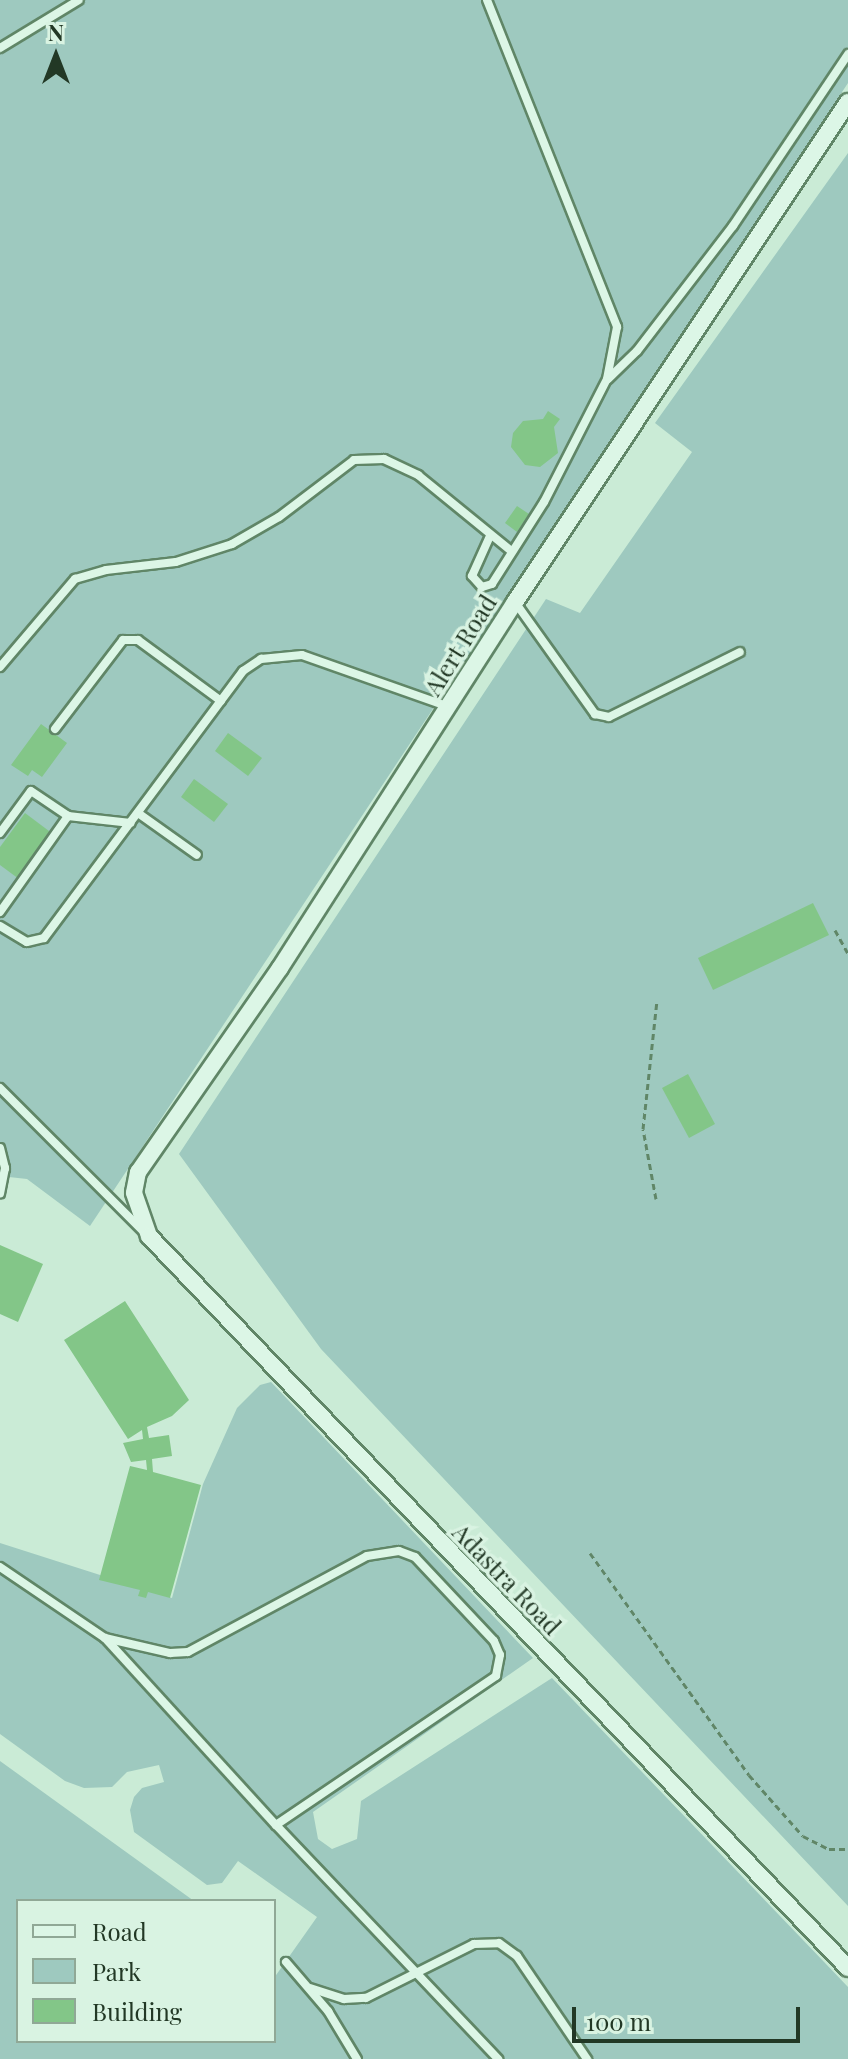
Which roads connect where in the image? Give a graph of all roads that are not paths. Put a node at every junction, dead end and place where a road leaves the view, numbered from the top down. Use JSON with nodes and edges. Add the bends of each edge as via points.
{"nodes":[{"id":1,"x":79,"y":0,"type":"edge"},
{"id":2,"x":487,"y":0,"type":"edge"},
{"id":3,"x":0,"y":48,"type":"edge"},
{"id":4,"x":848,"y":54,"type":"edge"},
{"id":5,"x":848,"y":102,"type":"edge"},
{"id":6,"x":607,"y":379,"type":"junction"},
{"id":7,"x":490,"y":536,"type":"junction"},
{"id":8,"x":510,"y":550,"type":"junction"},
{"id":9,"x":515,"y":602,"type":"junction"},
{"id":10,"x":740,"y":652,"type":"dead end"},
{"id":11,"x":0,"y":667,"type":"edge"},
{"id":12,"x":221,"y":701,"type":"junction"},
{"id":13,"x":450,"y":707,"type":"junction"},
{"id":14,"x":55,"y":729,"type":"dead end"},
{"id":15,"x":138,"y":813,"type":"junction"},
{"id":16,"x":68,"y":816,"type":"junction"},
{"id":17,"x":131,"y":823,"type":"junction"},
{"id":18,"x":0,"y":833,"type":"edge"},
{"id":19,"x":197,"y":855,"type":"dead end"},
{"id":20,"x":0,"y":912,"type":"edge"},
{"id":21,"x":0,"y":926,"type":"edge"},
{"id":22,"x":0,"y":1088,"type":"edge"},
{"id":23,"x":0,"y":1148,"type":"edge"},
{"id":24,"x":0,"y":1194,"type":"edge"},
{"id":25,"x":139,"y":1218,"type":"joint"},
{"id":26,"x":149,"y":1236,"type":"junction"},
{"id":27,"x":0,"y":1567,"type":"edge"},
{"id":28,"x":105,"y":1638,"type":"junction"},
{"id":29,"x":276,"y":1825,"type":"junction"},
{"id":30,"x":286,"y":1962,"type":"dead end"},
{"id":31,"x":848,"y":1968,"type":"edge"},
{"id":32,"x":417,"y":1974,"type":"junction"},
{"id":33,"x":310,"y":1988,"type":"junction"},
{"id":34,"x":357,"y":2059,"type":"edge"},
{"id":35,"x":498,"y":2059,"type":"edge"},
{"id":36,"x":587,"y":2059,"type":"edge"}],
"edges":[{"from":1,"to":3,"type":"lane"},
{"from":2,"to":6,"type":"lane","via":[[613,311],[616,343]]},
{"from":4,"to":6,"type":"lane","via":[[733,226],[637,351]]},
{"from":5,"to":9,"type":"street","name":"Alert Road"},
{"from":6,"to":8,"type":"lane","via":[[544,502]]},
{"from":7,"to":8,"type":"lane"},
{"from":7,"to":8,"type":"lane","via":[[472,576],[477,585],[492,584]]},
{"from":7,"to":11,"type":"lane","via":[[418,475],[384,459],[354,460],[279,517],[221,549],[75,579]]},
{"from":9,"to":10,"type":"lane","via":[[595,714],[609,717]]},
{"from":9,"to":13,"type":"street","name":"Alert Road"},
{"from":12,"to":13,"type":"lane","via":[[243,671],[261,659],[292,654]]},
{"from":12,"to":14,"type":"lane","via":[[138,640],[123,640]]},
{"from":12,"to":15,"type":"lane"},
{"from":13,"to":25,"type":"street","name":"Alert Road","via":[[280,968],[138,1172],[134,1193]]},
{"from":15,"to":17,"type":"lane"},
{"from":15,"to":19,"type":"lane"},
{"from":16,"to":17,"type":"lane"},
{"from":16,"to":18,"type":"lane","via":[[31,791]]},
{"from":16,"to":20,"type":"lane"},
{"from":17,"to":21,"type":"lane","via":[[44,938],[27,942]]},
{"from":22,"to":26,"type":"lane"},
{"from":23,"to":24,"type":"lane","via":[[5,1168]]},
{"from":25,"to":26,"type":"street","name":"Adastra Road"},
{"from":26,"to":31,"type":"street","name":"Adastra Road"},
{"from":27,"to":28,"type":"lane"},
{"from":28,"to":29,"type":"lane"},
{"from":28,"to":29,"type":"lane","via":[[153,1652],[188,1652],[367,1556],[399,1551],[415,1557],[494,1641],[500,1662],[490,1683]]},
{"from":29,"to":32,"type":"lane"},
{"from":30,"to":33,"type":"lane"},
{"from":32,"to":33,"type":"lane","via":[[354,2000]]},
{"from":32,"to":35,"type":"lane"},
{"from":32,"to":36,"type":"lane","via":[[474,1944],[506,1946]]},
{"from":33,"to":34,"type":"lane"}]}
